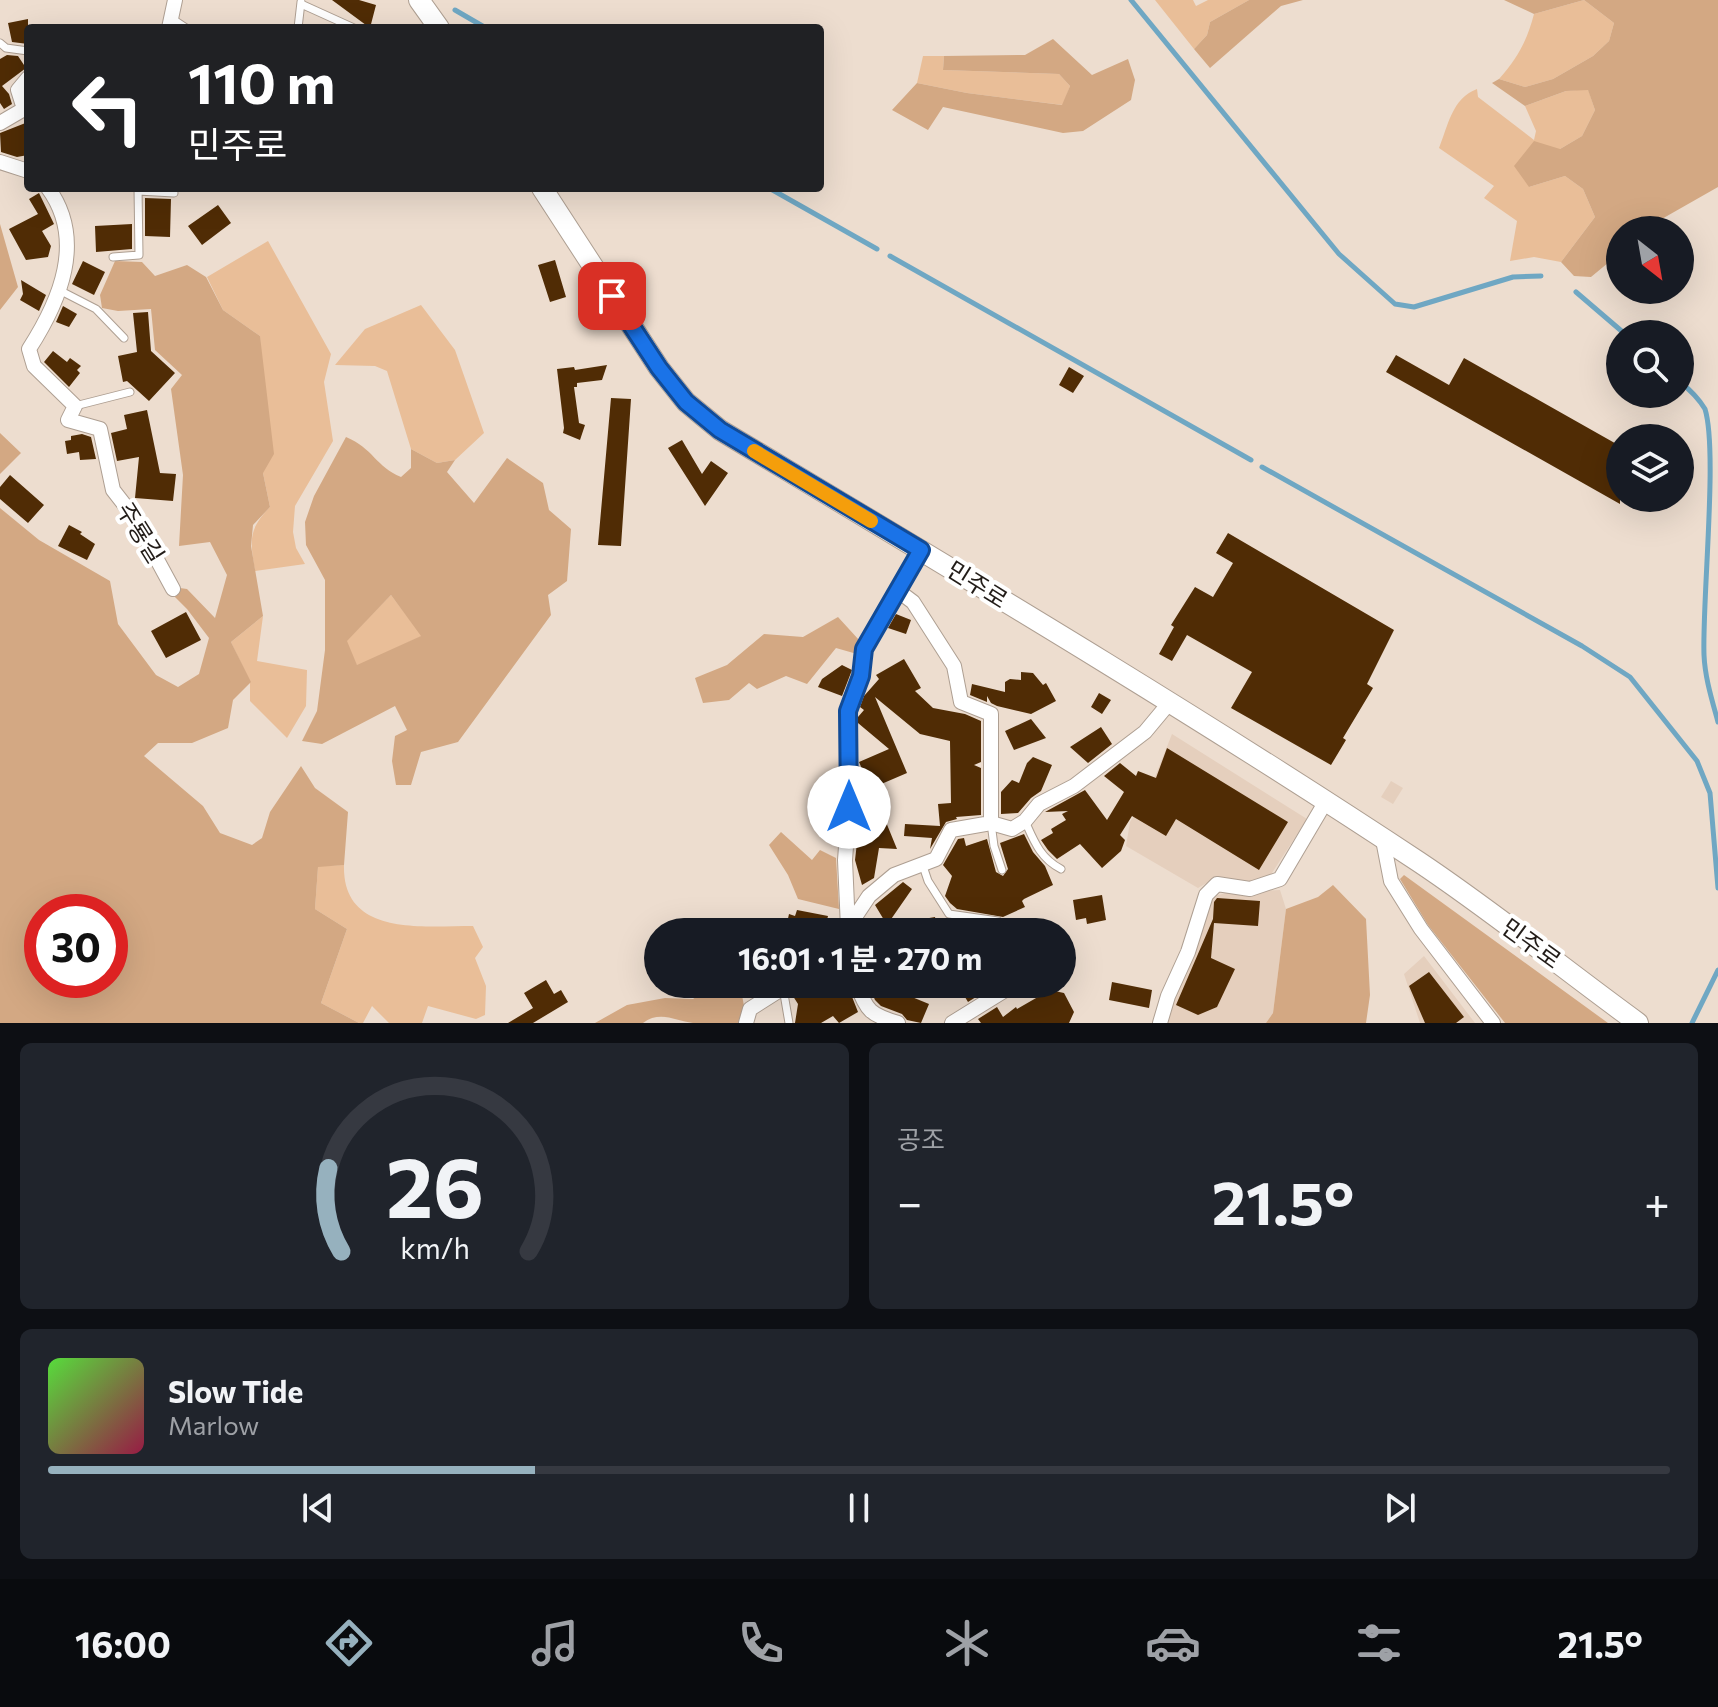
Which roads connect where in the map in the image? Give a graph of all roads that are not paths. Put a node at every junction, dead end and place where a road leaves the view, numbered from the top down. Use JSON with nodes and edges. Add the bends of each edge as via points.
{"nodes":[{"id":1,"x":175,"y":0,"type":"edge"},
{"id":2,"x":419,"y":0,"type":"edge"},
{"id":3,"x":302,"y":2,"type":"edge"},
{"id":4,"x":170,"y":23,"type":"edge"},
{"id":5,"x":299,"y":24,"type":"edge"},
{"id":6,"x":346,"y":24,"type":"edge"},
{"id":7,"x":436,"y":24,"type":"edge"},
{"id":8,"x":0,"y":43,"type":"edge"},
{"id":9,"x":24,"y":50,"type":"edge"},
{"id":10,"x":24,"y":83,"type":"edge"},
{"id":11,"x":24,"y":109,"type":"edge"},
{"id":12,"x":24,"y":109,"type":"edge"},
{"id":13,"x":0,"y":123,"type":"edge"},
{"id":14,"x":0,"y":162,"type":"edge"},
{"id":15,"x":24,"y":170,"type":"edge"},
{"id":16,"x":51,"y":192,"type":"edge"},
{"id":17,"x":138,"y":192,"type":"edge"},
{"id":18,"x":165,"y":192,"type":"edge"},
{"id":19,"x":545,"y":192,"type":"edge"},
{"id":20,"x":174,"y":193,"type":"dead end"},
{"id":21,"x":113,"y":257,"type":"dead end"},
{"id":22,"x":61,"y":291,"type":"junction"},
{"id":23,"x":124,"y":338,"type":"dead end"},
{"id":24,"x":130,"y":392,"type":"dead end"},
{"id":25,"x":75,"y":406,"type":"junction"},
{"id":26,"x":921,"y":550,"type":"junction"},
{"id":27,"x":173,"y":589,"type":"dead end"},
{"id":28,"x":897,"y":590,"type":"junction"},
{"id":29,"x":1170,"y":702,"type":"junction"},
{"id":30,"x":1326,"y":801,"type":"junction"},
{"id":31,"x":1025,"y":821,"type":"junction"},
{"id":32,"x":991,"y":823,"type":"junction"},
{"id":33,"x":1383,"y":840,"type":"junction"},
{"id":34,"x":923,"y":866,"type":"junction"},
{"id":35,"x":1061,"y":869,"type":"dead end"},
{"id":36,"x":1002,"y":870,"type":"dead end"},
{"id":37,"x":847,"y":918,"type":"edge"},
{"id":38,"x":855,"y":918,"type":"edge"},
{"id":39,"x":977,"y":918,"type":"edge"},
{"id":40,"x":766,"y":998,"type":"edge"},
{"id":41,"x":785,"y":998,"type":"edge"},
{"id":42,"x":863,"y":998,"type":"edge"},
{"id":43,"x":992,"y":998,"type":"edge"},
{"id":44,"x":877,"y":1020,"type":"edge"},
{"id":45,"x":746,"y":1023,"type":"edge"},
{"id":46,"x":789,"y":1023,"type":"edge"},
{"id":47,"x":898,"y":1023,"type":"edge"},
{"id":48,"x":952,"y":1023,"type":"edge"},
{"id":49,"x":1160,"y":1023,"type":"edge"},
{"id":50,"x":1493,"y":1023,"type":"edge"},
{"id":51,"x":1638,"y":1023,"type":"edge"}],
"edges":[{"from":1,"to":4,"type":"street"},
{"from":2,"to":7,"type":"main road"},
{"from":3,"to":5,"type":"lane"},
{"from":3,"to":6,"type":"lane"},
{"from":8,"to":9,"type":"lane"},
{"from":10,"to":11,"type":"street","via":[[18,90]]},
{"from":12,"to":13,"type":"street"},
{"from":14,"to":15,"type":"street"},
{"from":16,"to":22,"type":"street","name":"주룡길","via":[[68,238]]},
{"from":17,"to":21,"type":"lane","via":[[139,255]]},
{"from":18,"to":20,"type":"lane"},
{"from":19,"to":26,"type":"main road","name":"민주로","via":[[686,402],[720,430]]},
{"from":22,"to":23,"type":"lane","via":[[96,309]]},
{"from":22,"to":25,"type":"street","name":"주룡길","via":[[29,349],[34,366]]},
{"from":24,"to":25,"type":"lane"},
{"from":25,"to":27,"type":"street","name":"주룡길","via":[[68,420],[100,429],[113,490]]},
{"from":26,"to":28,"type":"street"},
{"from":26,"to":29,"type":"main road","name":"민주로"},
{"from":28,"to":32,"type":"street","via":[[913,602],[954,666],[961,702],[991,714]]},
{"from":28,"to":37,"type":"street","via":[[864,649],[848,711]]},
{"from":29,"to":30,"type":"main road","name":"민주로"},
{"from":29,"to":31,"type":"street","via":[[1145,732],[1074,786],[1039,804]]},
{"from":30,"to":33,"type":"main road","name":"민주로"},
{"from":30,"to":49,"type":"street","via":[[1280,879],[1250,889],[1217,884],[1206,895]]},
{"from":31,"to":32,"type":"street","via":[[1012,829]]},
{"from":31,"to":35,"type":"lane","via":[[1039,851]]},
{"from":32,"to":34,"type":"street","via":[[951,830],[936,859]]},
{"from":32,"to":36,"type":"lane"},
{"from":33,"to":50,"type":"street","via":[[1391,881]]},
{"from":33,"to":51,"type":"main road","name":"민주로"},
{"from":34,"to":38,"type":"street","via":[[894,875],[869,896]]},
{"from":34,"to":39,"type":"lane","via":[[949,914]]},
{"from":40,"to":45,"type":"street","via":[[750,1009]]},
{"from":41,"to":46,"type":"lane"},
{"from":42,"to":44,"type":"street"},
{"from":43,"to":48,"type":"street"},
{"from":44,"to":47,"type":"street"}]}
